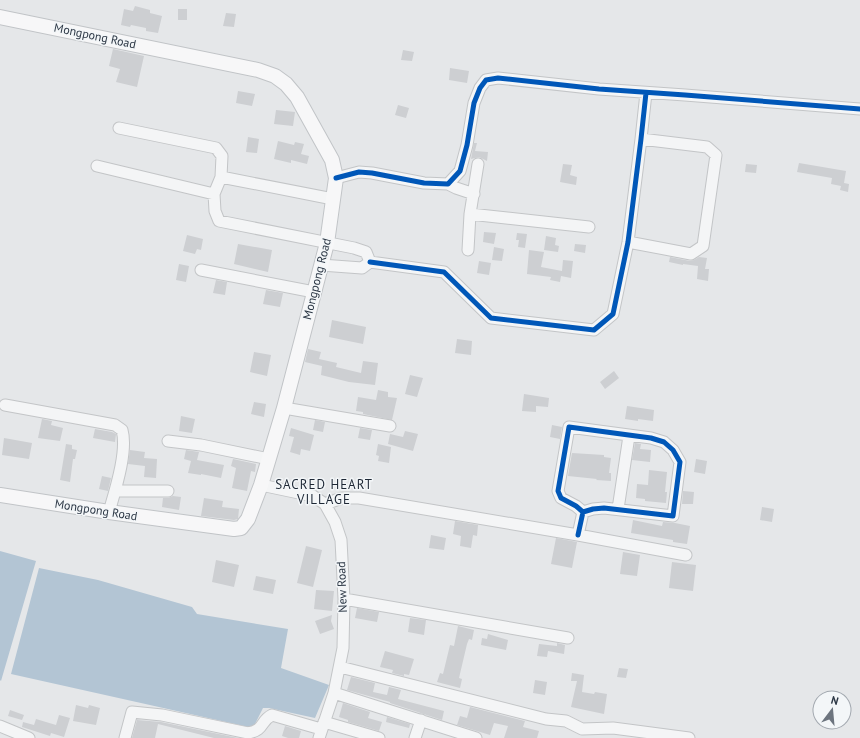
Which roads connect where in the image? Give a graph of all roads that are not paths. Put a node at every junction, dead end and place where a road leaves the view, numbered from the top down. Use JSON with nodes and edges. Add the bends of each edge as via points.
{"nodes":[{"id":1,"x":0,"y":17,"type":"edge"},
{"id":2,"x":646,"y":93,"type":"junction"},
{"id":3,"x":860,"y":109,"type":"edge"},
{"id":4,"x":119,"y":128,"type":"dead end"},
{"id":5,"x":642,"y":139,"type":"junction"},
{"id":6,"x":478,"y":164,"type":"dead end"},
{"id":7,"x":97,"y":166,"type":"dead end"},
{"id":8,"x":221,"y":177,"type":"junction"},
{"id":9,"x":336,"y":178,"type":"junction"},
{"id":10,"x":448,"y":184,"type":"junction"},
{"id":11,"x":214,"y":194,"type":"junction"},
{"id":12,"x":474,"y":194,"type":"junction"},
{"id":13,"x":333,"y":199,"type":"junction"},
{"id":14,"x":470,"y":214,"type":"junction"},
{"id":15,"x":589,"y":227,"type":"dead end"},
{"id":16,"x":628,"y":242,"type":"junction"},
{"id":17,"x":327,"y":243,"type":"junction"},
{"id":18,"x":468,"y":250,"type":"dead end"},
{"id":19,"x":370,"y":262,"type":"junction"},
{"id":20,"x":321,"y":265,"type":"junction"},
{"id":21,"x":201,"y":270,"type":"dead end"},
{"id":22,"x":314,"y":292,"type":"junction"},
{"id":23,"x":5,"y":405,"type":"dead end"},
{"id":24,"x":284,"y":408,"type":"junction"},
{"id":25,"x":390,"y":426,"type":"dead end"},
{"id":26,"x":629,"y":436,"type":"junction"},
{"id":27,"x":168,"y":441,"type":"dead end"},
{"id":28,"x":269,"y":459,"type":"junction"},
{"id":29,"x":261,"y":484,"type":"junction"},
{"id":30,"x":115,"y":490,"type":"junction"},
{"id":31,"x":168,"y":491,"type":"dead end"},
{"id":32,"x":0,"y":495,"type":"edge"},
{"id":33,"x":325,"y":504,"type":"junction"},
{"id":34,"x":618,"y":510,"type":"junction"},
{"id":35,"x":109,"y":512,"type":"junction"},
{"id":36,"x":583,"y":512,"type":"junction"},
{"id":37,"x":578,"y":535,"type":"junction"},
{"id":38,"x":686,"y":555,"type":"dead end"},
{"id":39,"x":344,"y":598,"type":"junction"},
{"id":40,"x":568,"y":638,"type":"dead end"},
{"id":41,"x":340,"y":667,"type":"junction"},
{"id":42,"x":334,"y":693,"type":"junction"},
{"id":43,"x":421,"y":720,"type":"junction"},
{"id":44,"x":0,"y":726,"type":"edge"},
{"id":45,"x":321,"y":730,"type":"edge"},
{"id":46,"x":29,"y":738,"type":"edge"},
{"id":47,"x":125,"y":738,"type":"edge"},
{"id":48,"x":379,"y":738,"type":"edge"},
{"id":49,"x":415,"y":738,"type":"edge"},
{"id":50,"x":476,"y":738,"type":"edge"},
{"id":51,"x":689,"y":738,"type":"edge"}],
"edges":[{"from":1,"to":9,"type":"main road","name":"Mongpong Road","via":[[258,70],[274,76],[286,84],[297,98],[332,160]]},
{"from":2,"to":3,"type":"street"},
{"from":2,"to":5,"type":"street"},
{"from":2,"to":10,"type":"street","via":[[498,78],[486,80],[474,103],[460,171]]},
{"from":4,"to":8,"type":"street","via":[[216,148],[222,156]]},
{"from":5,"to":16,"type":"street"},
{"from":5,"to":16,"type":"street","via":[[707,147],[716,155],[703,246],[691,254]]},
{"from":6,"to":12,"type":"street"},
{"from":7,"to":11,"type":"street"},
{"from":8,"to":11,"type":"street"},
{"from":8,"to":13,"type":"street"},
{"from":9,"to":10,"type":"street","via":[[359,172],[424,183]]},
{"from":9,"to":13,"type":"main road","name":"Mongpong Road"},
{"from":10,"to":12,"type":"street"},
{"from":11,"to":17,"type":"street","via":[[215,211],[219,220]]},
{"from":12,"to":14,"type":"street"},
{"from":13,"to":17,"type":"main road","name":"Mongpong Road"},
{"from":14,"to":15,"type":"street"},
{"from":14,"to":18,"type":"street"},
{"from":16,"to":19,"type":"street","via":[[613,314],[594,330],[490,318],[444,272]]},
{"from":17,"to":19,"type":"street","via":[[366,252]]},
{"from":17,"to":20,"type":"main road","name":"Mongpong Road"},
{"from":19,"to":20,"type":"street","via":[[362,268]]},
{"from":20,"to":22,"type":"main road","name":"Mongpong Road"},
{"from":21,"to":22,"type":"street"},
{"from":22,"to":24,"type":"main road","name":"Mongpong Road"},
{"from":23,"to":30,"type":"street","via":[[115,425],[122,430],[124,444]]},
{"from":24,"to":25,"type":"street"},
{"from":24,"to":28,"type":"main road","name":"Mongpong Road"},
{"from":26,"to":34,"type":"street"},
{"from":26,"to":34,"type":"street","via":[[664,442],[673,450],[680,462],[673,516]]},
{"from":26,"to":36,"type":"street","via":[[569,427],[558,491],[561,498]]},
{"from":27,"to":28,"type":"street"},
{"from":28,"to":29,"type":"main road","name":"Mongpong Road"},
{"from":29,"to":33,"type":"street","via":[[313,496]]},
{"from":29,"to":35,"type":"main road","name":"Mongpong Road","via":[[248,519],[241,528]]},
{"from":30,"to":31,"type":"street"},
{"from":30,"to":35,"type":"street"},
{"from":32,"to":35,"type":"main road","name":"Mongpong Road"},
{"from":33,"to":37,"type":"street","via":[[342,498],[359,498]]},
{"from":33,"to":39,"type":"street","name":"New Road","via":[[341,540]]},
{"from":34,"to":36,"type":"street","via":[[604,508]]},
{"from":36,"to":37,"type":"street"},
{"from":37,"to":38,"type":"street"},
{"from":39,"to":40,"type":"street"},
{"from":39,"to":41,"type":"street","name":"New Road"},
{"from":41,"to":42,"type":"street","name":"New Road"},
{"from":41,"to":51,"type":"street","via":[[546,719],[566,721],[582,730],[613,728]]},
{"from":42,"to":43,"type":"street"},
{"from":42,"to":45,"type":"street","name":"New Road"},
{"from":43,"to":49,"type":"street"},
{"from":43,"to":50,"type":"street"},
{"from":44,"to":46,"type":"street"},
{"from":45,"to":47,"type":"street","via":[[272,715],[261,729],[248,733],[162,714],[132,712]]},
{"from":45,"to":48,"type":"street"}]}
